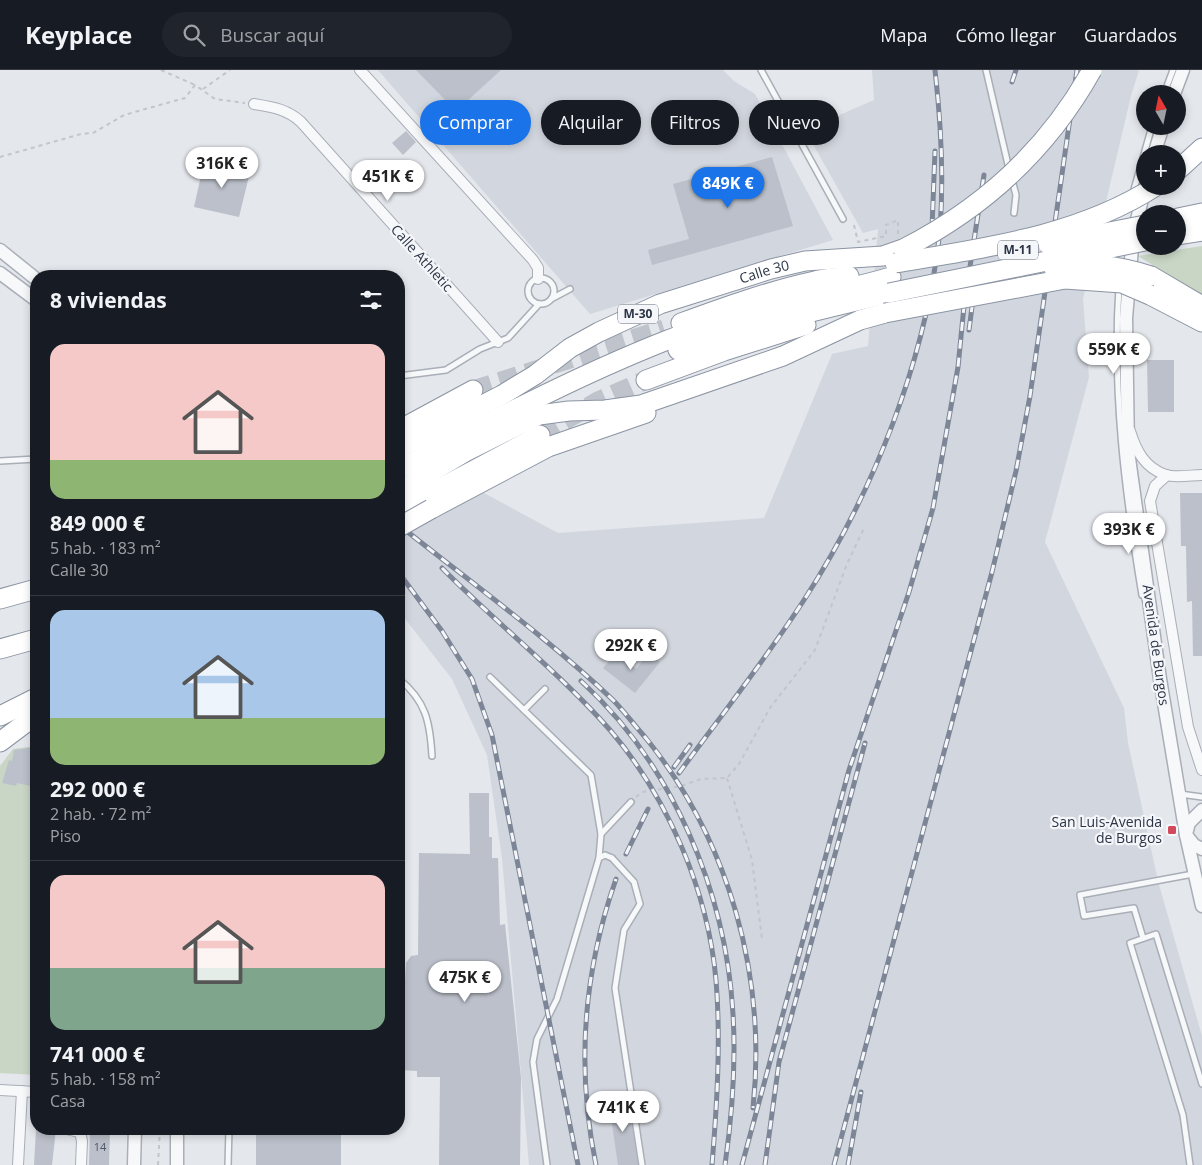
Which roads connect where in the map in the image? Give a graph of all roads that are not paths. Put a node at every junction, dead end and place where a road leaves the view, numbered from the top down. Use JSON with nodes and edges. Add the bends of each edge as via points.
{"nodes":[{"id":1,"x":360,"y":70,"type":"edge"},
{"id":2,"x":761,"y":70,"type":"edge"},
{"id":3,"x":986,"y":70,"type":"edge"},
{"id":4,"x":1092,"y":70,"type":"edge"},
{"id":5,"x":1173,"y":70,"type":"edge"},
{"id":6,"x":1184,"y":70,"type":"edge"},
{"id":7,"x":1167,"y":85,"type":"edge"},
{"id":8,"x":1178,"y":85,"type":"edge"},
{"id":9,"x":254,"y":104,"type":"road end"},
{"id":10,"x":1150,"y":135,"type":"edge"},
{"id":11,"x":1202,"y":148,"type":"edge"},
{"id":12,"x":1186,"y":163,"type":"edge"},
{"id":13,"x":1142,"y":195,"type":"edge"},
{"id":14,"x":1143,"y":195,"type":"edge"},
{"id":15,"x":1014,"y":213,"type":"dead end"},
{"id":16,"x":1128,"y":213,"type":"dead end"},
{"id":17,"x":1202,"y":213,"type":"edge"},
{"id":18,"x":1186,"y":216,"type":"edge"},
{"id":19,"x":843,"y":219,"type":"dead end"},
{"id":20,"x":1126,"y":222,"type":"dead end"},
{"id":21,"x":1136,"y":226,"type":"edge"},
{"id":22,"x":1202,"y":231,"type":"edge"},
{"id":23,"x":1186,"y":234,"type":"edge"},
{"id":24,"x":1136,"y":243,"type":"edge"},
{"id":25,"x":0,"y":250,"type":"edge"},
{"id":26,"x":1088,"y":252,"type":"junction"},
{"id":27,"x":2,"y":274,"type":"edge"},
{"id":28,"x":30,"y":274,"type":"edge"},
{"id":29,"x":538,"y":279,"type":"junction"},
{"id":30,"x":889,"y":281,"type":"junction"},
{"id":31,"x":1150,"y":284,"type":"junction"},
{"id":32,"x":570,"y":289,"type":"dead end"},
{"id":33,"x":30,"y":295,"type":"edge"},
{"id":34,"x":552,"y":298,"type":"junction"},
{"id":35,"x":539,"y":304,"type":"junction"},
{"id":36,"x":1202,"y":306,"type":"edge"},
{"id":37,"x":1202,"y":322,"type":"edge"},
{"id":38,"x":664,"y":329,"type":"tunnel mouth"},
{"id":39,"x":498,"y":342,"type":"junction"},
{"id":40,"x":801,"y":349,"type":"junction"},
{"id":41,"x":405,"y":375,"type":"edge"},
{"id":42,"x":646,"y":380,"type":"tunnel mouth"},
{"id":43,"x":473,"y":390,"type":"tunnel mouth"},
{"id":44,"x":539,"y":415,"type":"junction"},
{"id":45,"x":405,"y":427,"type":"edge"},
{"id":46,"x":1130,"y":430,"type":"junction"},
{"id":47,"x":540,"y":435,"type":"tunnel mouth"},
{"id":48,"x":405,"y":445,"type":"edge"},
{"id":49,"x":405,"y":455,"type":"edge"},
{"id":50,"x":30,"y":459,"type":"edge"},
{"id":51,"x":0,"y":461,"type":"edge"},
{"id":52,"x":405,"y":466,"type":"edge"},
{"id":53,"x":1202,"y":475,"type":"edge"},
{"id":54,"x":1167,"y":476,"type":"junction"},
{"id":55,"x":414,"y":497,"type":"edge"},
{"id":56,"x":405,"y":515,"type":"edge"},
{"id":57,"x":0,"y":589,"type":"edge"},
{"id":58,"x":30,"y":589,"type":"edge"},
{"id":59,"x":30,"y":590,"type":"edge"},
{"id":60,"x":0,"y":599,"type":"edge"},
{"id":61,"x":30,"y":642,"type":"edge"},
{"id":62,"x":0,"y":649,"type":"edge"},
{"id":63,"x":490,"y":677,"type":"dead end"},
{"id":64,"x":405,"y":684,"type":"edge"},
{"id":65,"x":545,"y":688,"type":"dead end"},
{"id":66,"x":30,"y":701,"type":"edge"},
{"id":67,"x":524,"y":710,"type":"junction"},
{"id":68,"x":0,"y":716,"type":"edge"},
{"id":69,"x":30,"y":720,"type":"edge"},
{"id":70,"x":30,"y":734,"type":"edge"},
{"id":71,"x":0,"y":742,"type":"edge"},
{"id":72,"x":0,"y":752,"type":"edge"},
{"id":73,"x":432,"y":756,"type":"dead end"},
{"id":74,"x":1202,"y":770,"type":"edge"},
{"id":75,"x":1179,"y":794,"type":"junction"},
{"id":76,"x":1202,"y":797,"type":"edge"},
{"id":77,"x":631,"y":802,"type":"road end"},
{"id":78,"x":1202,"y":810,"type":"edge"},
{"id":79,"x":601,"y":834,"type":"junction"},
{"id":80,"x":1186,"y":835,"type":"junction"},
{"id":81,"x":1202,"y":849,"type":"edge"},
{"id":82,"x":599,"y":858,"type":"junction"},
{"id":83,"x":1193,"y":874,"type":"junction"},
{"id":84,"x":1202,"y":906,"type":"edge"},
{"id":85,"x":1143,"y":938,"type":"junction"},
{"id":86,"x":1202,"y":1084,"type":"edge"},
{"id":87,"x":0,"y":1090,"type":"edge"},
{"id":88,"x":22,"y":1091,"type":"junction"},
{"id":89,"x":30,"y":1092,"type":"edge"},
{"id":90,"x":81,"y":1135,"type":"edge"},
{"id":91,"x":135,"y":1135,"type":"edge"},
{"id":92,"x":177,"y":1135,"type":"edge"},
{"id":93,"x":229,"y":1135,"type":"edge"},
{"id":94,"x":18,"y":1165,"type":"edge"},
{"id":95,"x":81,"y":1165,"type":"edge"},
{"id":96,"x":134,"y":1165,"type":"edge"},
{"id":97,"x":177,"y":1165,"type":"edge"},
{"id":98,"x":228,"y":1165,"type":"edge"},
{"id":99,"x":547,"y":1165,"type":"edge"},
{"id":100,"x":642,"y":1165,"type":"edge"},
{"id":101,"x":1190,"y":1165,"type":"edge"}],
"edges":[{"from":1,"to":29,"type":"street","via":[[533,260],[538,268]]},
{"from":2,"to":19,"type":"lane"},
{"from":3,"to":15,"type":"lane","via":[[1016,195]]},
{"from":4,"to":30,"type":"highway","name":"Calle 30","number":"M-30","bridge":true,"via":[[1057,126],[1015,172],[960,216]]},
{"from":5,"to":7,"type":"lane"},
{"from":6,"to":8,"type":"street"},
{"from":9,"to":39,"type":"street","name":"Calle Athletic","via":[[293,114]]},
{"from":10,"to":16,"type":"lane"},
{"from":11,"to":12,"type":"highway"},
{"from":13,"to":30,"type":"highway","bridge":true,"via":[[1095,219],[952,253]]},
{"from":14,"to":46,"type":"street","name":"Avenida de Burgos","via":[[1133,236],[1126,318]]},
{"from":17,"to":18,"type":"highway"},
{"from":20,"to":75,"type":"lane","via":[[1116,321],[1123,471],[1173,790]]},
{"from":21,"to":30,"type":"highway","number":"M-11","bridge":true},
{"from":22,"to":23,"type":"highway"},
{"from":24,"to":26,"type":"highway","bridge":true},
{"from":25,"to":28,"type":"street"},
{"from":26,"to":30,"type":"highway","bridge":true},
{"from":26,"to":30,"type":"highway","bridge":true,"via":[[1070,260]]},
{"from":27,"to":33,"type":"street"},
{"from":29,"to":34,"type":"lane","via":[[550,282],[554,290]]},
{"from":29,"to":35,"type":"lane","via":[[528,292]]},
{"from":30,"to":31,"type":"highway","name":"Calle 30","number":"M-30","bridge":true,"via":[[1081,278]]},
{"from":30,"to":31,"type":"highway","bridge":true,"via":[[894,308],[1075,271],[1128,274]]},
{"from":30,"to":38,"type":"highway","via":[[865,272],[816,280],[725,306]]},
{"from":30,"to":40,"type":"highway","name":"Calle 30","number":"M-30","via":[[860,320]]},
{"from":30,"to":42,"type":"highway","via":[[724,351]]},
{"from":30,"to":44,"type":"highway","via":[[666,354]]},
{"from":30,"to":48,"type":"highway","name":"Calle 30","number":"M-30","via":[[883,256],[805,261],[660,304],[570,348],[502,395]]},
{"from":30,"to":49,"type":"highway","via":[[807,271],[652,320],[596,346],[533,388]]},
{"from":30,"to":52,"type":"highway","via":[[822,294],[665,341],[521,406]]},
{"from":31,"to":36,"type":"highway","via":[[1173,288]]},
{"from":31,"to":37,"type":"highway","number":"M-30"},
{"from":32,"to":34,"type":"lane"},
{"from":34,"to":35,"type":"lane"},
{"from":35,"to":39,"type":"lane","via":[[517,330]]},
{"from":39,"to":41,"type":"lane","via":[[446,370]]},
{"from":40,"to":44,"type":"highway","name":"Calle 30","number":"M-30","via":[[641,405]]},
{"from":40,"to":55,"type":"highway","via":[[770,369],[548,447],[487,478]]},
{"from":43,"to":45,"type":"highway"},
{"from":44,"to":55,"type":"highway","name":"Calle 30","number":"M-30","via":[[465,452]]},
{"from":46,"to":54,"type":"street","via":[[1137,454]]},
{"from":46,"to":75,"type":"street","name":"Avenida de Burgos","via":[[1128,451]]},
{"from":47,"to":55,"type":"highway"},
{"from":50,"to":51,"type":"lane"},
{"from":53,"to":54,"type":"street"},
{"from":54,"to":74,"type":"street","name":"Avenida de Burgos","via":[[1155,486],[1150,501],[1188,727]]},
{"from":55,"to":56,"type":"highway","bridge":true},
{"from":57,"to":58,"type":"highway"},
{"from":59,"to":60,"type":"highway"},
{"from":61,"to":62,"type":"highway"},
{"from":63,"to":67,"type":"lane"},
{"from":64,"to":73,"type":"lane","via":[[416,693],[426,717]]},
{"from":65,"to":67,"type":"lane"},
{"from":66,"to":68,"type":"highway"},
{"from":67,"to":79,"type":"lane","via":[[591,774]]},
{"from":69,"to":71,"type":"highway"},
{"from":70,"to":72,"type":"highway"},
{"from":75,"to":76,"type":"lane"},
{"from":75,"to":80,"type":"street","name":"Avenida de Burgos"},
{"from":77,"to":79,"type":"lane"},
{"from":78,"to":80,"type":"street","via":[[1190,823]]},
{"from":79,"to":82,"type":"lane"},
{"from":80,"to":81,"type":"street"},
{"from":80,"to":83,"type":"street","name":"Avenida de Burgos"},
{"from":82,"to":99,"type":"lane","via":[[557,999],[537,1040],[532,1062]]},
{"from":82,"to":100,"type":"lane","bridge":true,"via":[[605,855],[612,858],[634,882],[640,904],[624,930],[615,988]]},
{"from":83,"to":84,"type":"street","name":"Avenida de Burgos"},
{"from":83,"to":85,"type":"lane","via":[[1080,895],[1084,916],[1134,908]]},
{"from":85,"to":86,"type":"lane","via":[[1156,934]]},
{"from":85,"to":101,"type":"lane","via":[[1130,942],[1183,1115]]},
{"from":87,"to":88,"type":"street"},
{"from":88,"to":89,"type":"street"},
{"from":88,"to":94,"type":"street"},
{"from":90,"to":95,"type":"street"},
{"from":91,"to":96,"type":"street"},
{"from":92,"to":97,"type":"street"},
{"from":93,"to":98,"type":"lane"}]}
